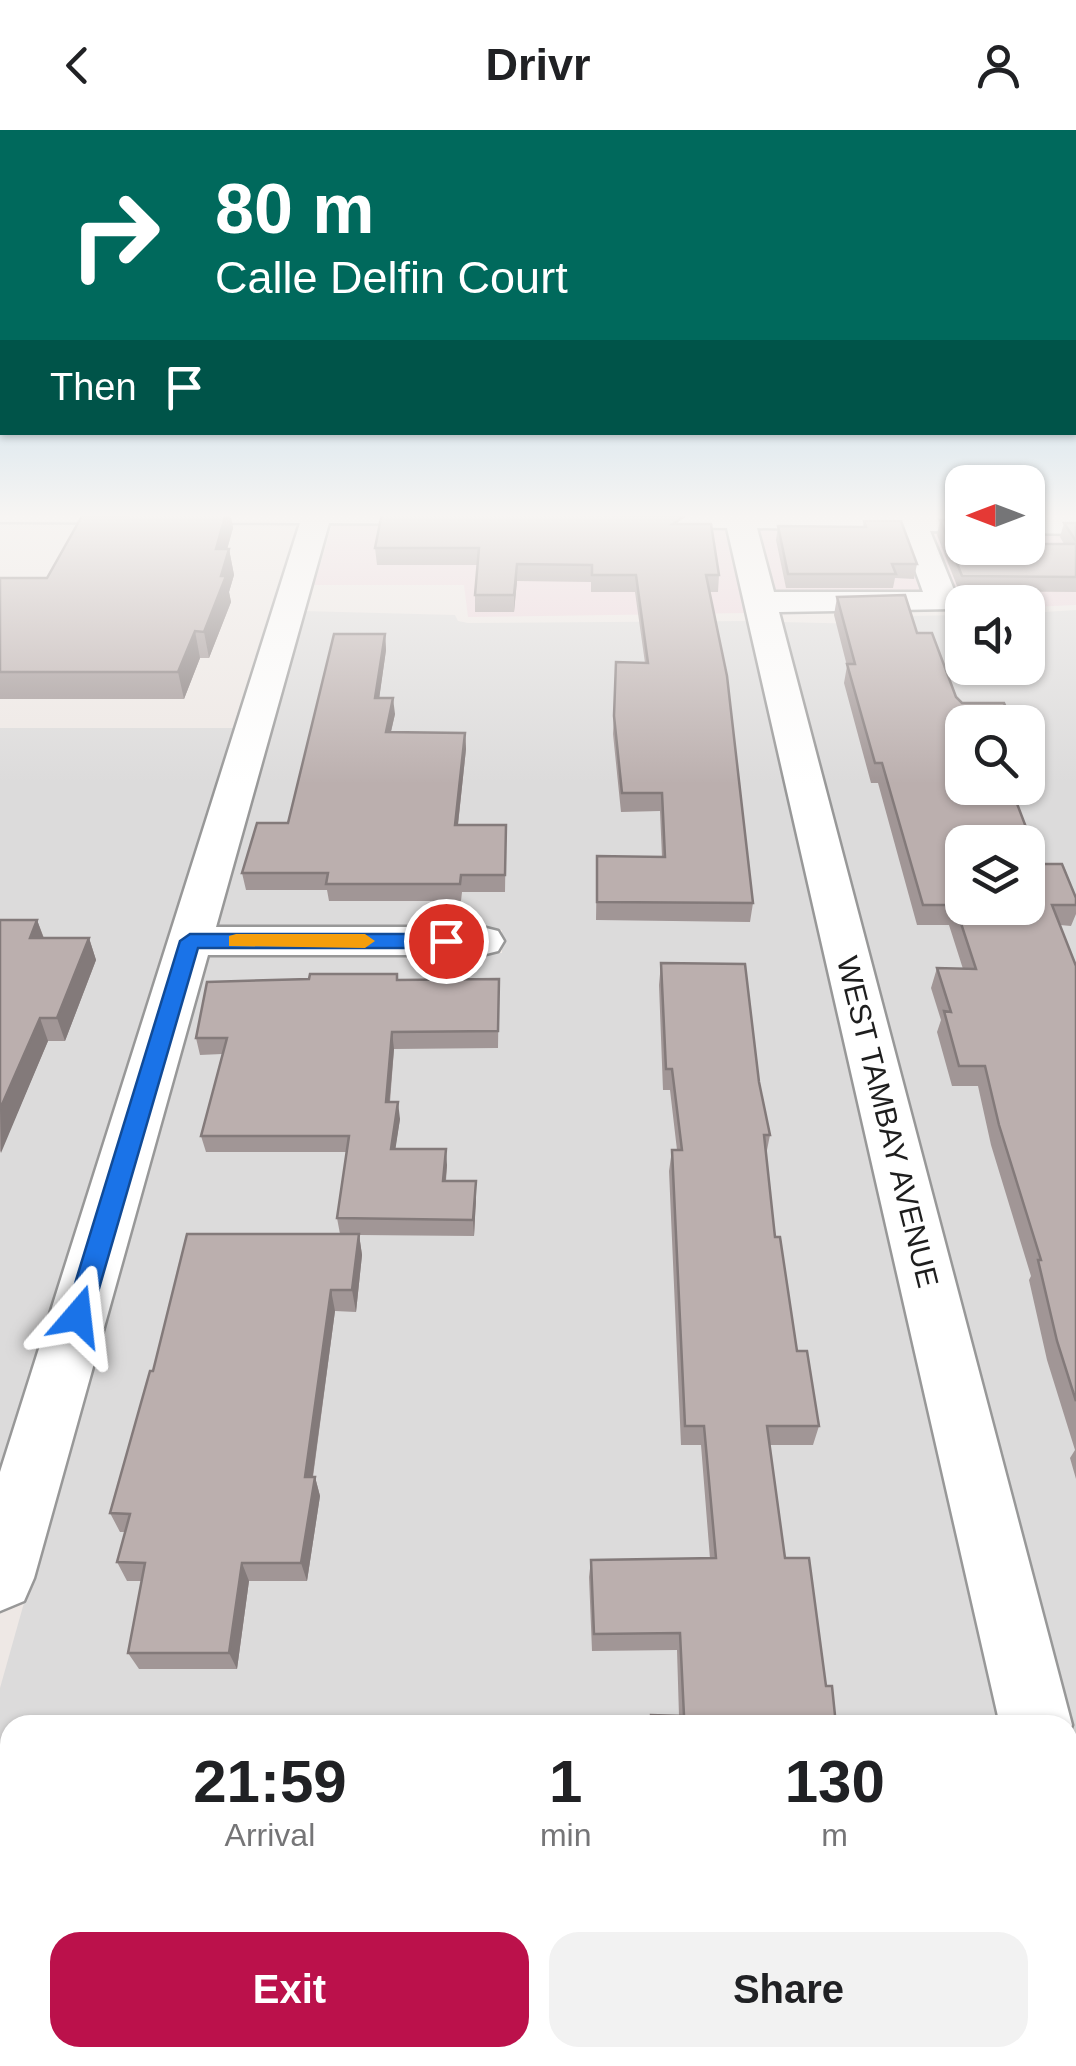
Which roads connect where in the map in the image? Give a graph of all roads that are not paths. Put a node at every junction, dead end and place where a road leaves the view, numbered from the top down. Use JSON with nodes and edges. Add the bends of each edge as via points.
{"nodes":[{"id":1,"x":290,"y":603,"type":"edge"},
{"id":2,"x":760,"y":603,"type":"edge"},
{"id":3,"x":190,"y":941,"type":"junction"},
{"id":4,"x":482,"y":941,"type":"dead end"},
{"id":5,"x":0,"y":1578,"type":"edge"},
{"id":6,"x":1034,"y":1715,"type":"edge"}],
"edges":[{"from":1,"to":3,"type":"street"},
{"from":2,"to":6,"type":"street","name":"WEST TAMBAY AVENUE"},
{"from":3,"to":4,"type":"street"},
{"from":3,"to":5,"type":"street"}]}
